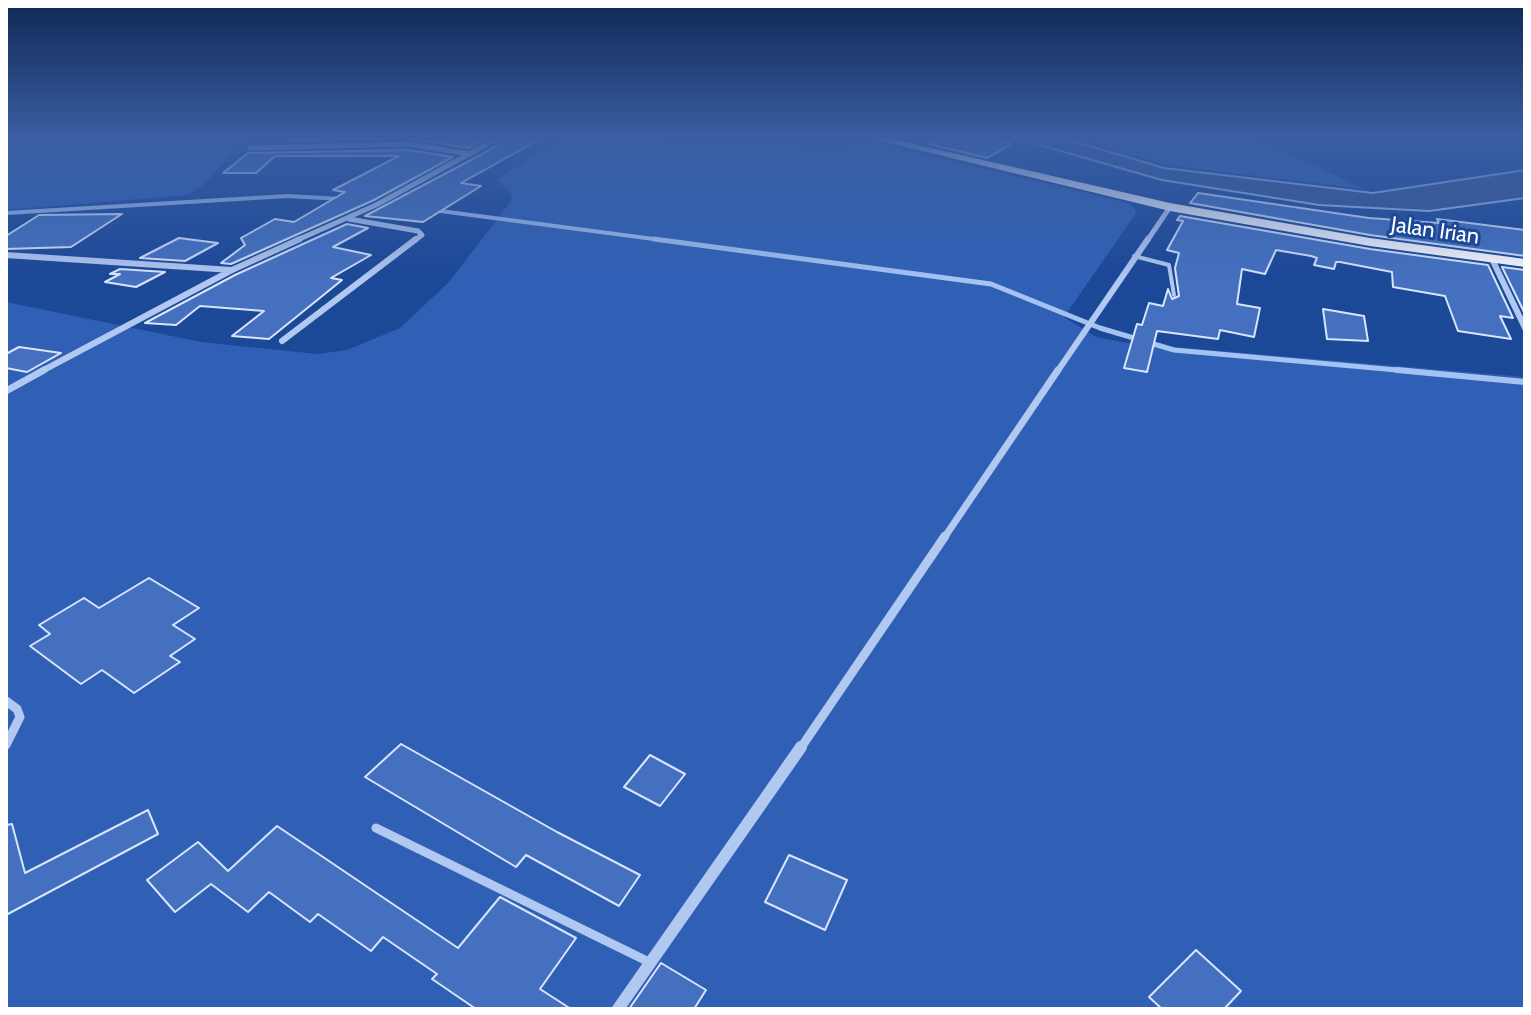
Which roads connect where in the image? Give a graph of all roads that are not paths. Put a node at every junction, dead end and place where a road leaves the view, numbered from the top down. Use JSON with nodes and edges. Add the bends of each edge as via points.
{"nodes":[{"id":1,"x":413,"y":184,"type":"edge"},
{"id":2,"x":1078,"y":184,"type":"edge"},
{"id":3,"x":1170,"y":207,"type":"junction"},
{"id":4,"x":348,"y":219,"type":"junction"},
{"id":5,"x":6,"y":255,"type":"edge"},
{"id":6,"x":1134,"y":256,"type":"junction"},
{"id":7,"x":1492,"y":259,"type":"junction"},
{"id":8,"x":1525,"y":263,"type":"edge"},
{"id":9,"x":232,"y":270,"type":"junction"},
{"id":10,"x":1174,"y":295,"type":"dead end"},
{"id":11,"x":1525,"y":328,"type":"edge"},
{"id":12,"x":282,"y":341,"type":"dead end"},
{"id":13,"x":6,"y":391,"type":"edge"},
{"id":14,"x":6,"y":701,"type":"edge"},
{"id":15,"x":6,"y":745,"type":"edge"},
{"id":16,"x":376,"y":828,"type":"dead end"},
{"id":17,"x":651,"y":963,"type":"junction"},
{"id":18,"x":618,"y":1009,"type":"edge"}],
"edges":[{"from":1,"to":4,"type":"street"},
{"from":2,"to":3,"type":"main road","name":"Jalan Irian"},
{"from":3,"to":6,"type":"street"},
{"from":3,"to":7,"type":"main road","name":"Jalan Irian"},
{"from":4,"to":9,"type":"street"},
{"from":4,"to":12,"type":"street","via":[[422,235]]},
{"from":5,"to":9,"type":"street"},
{"from":6,"to":10,"type":"lane","via":[[1169,265]]},
{"from":6,"to":17,"type":"street"},
{"from":7,"to":8,"type":"main road","name":"Jalan Irian"},
{"from":7,"to":11,"type":"street"},
{"from":9,"to":13,"type":"street"},
{"from":14,"to":15,"type":"street","via":[[20,717]]},
{"from":16,"to":17,"type":"lane"},
{"from":17,"to":18,"type":"street"}]}
